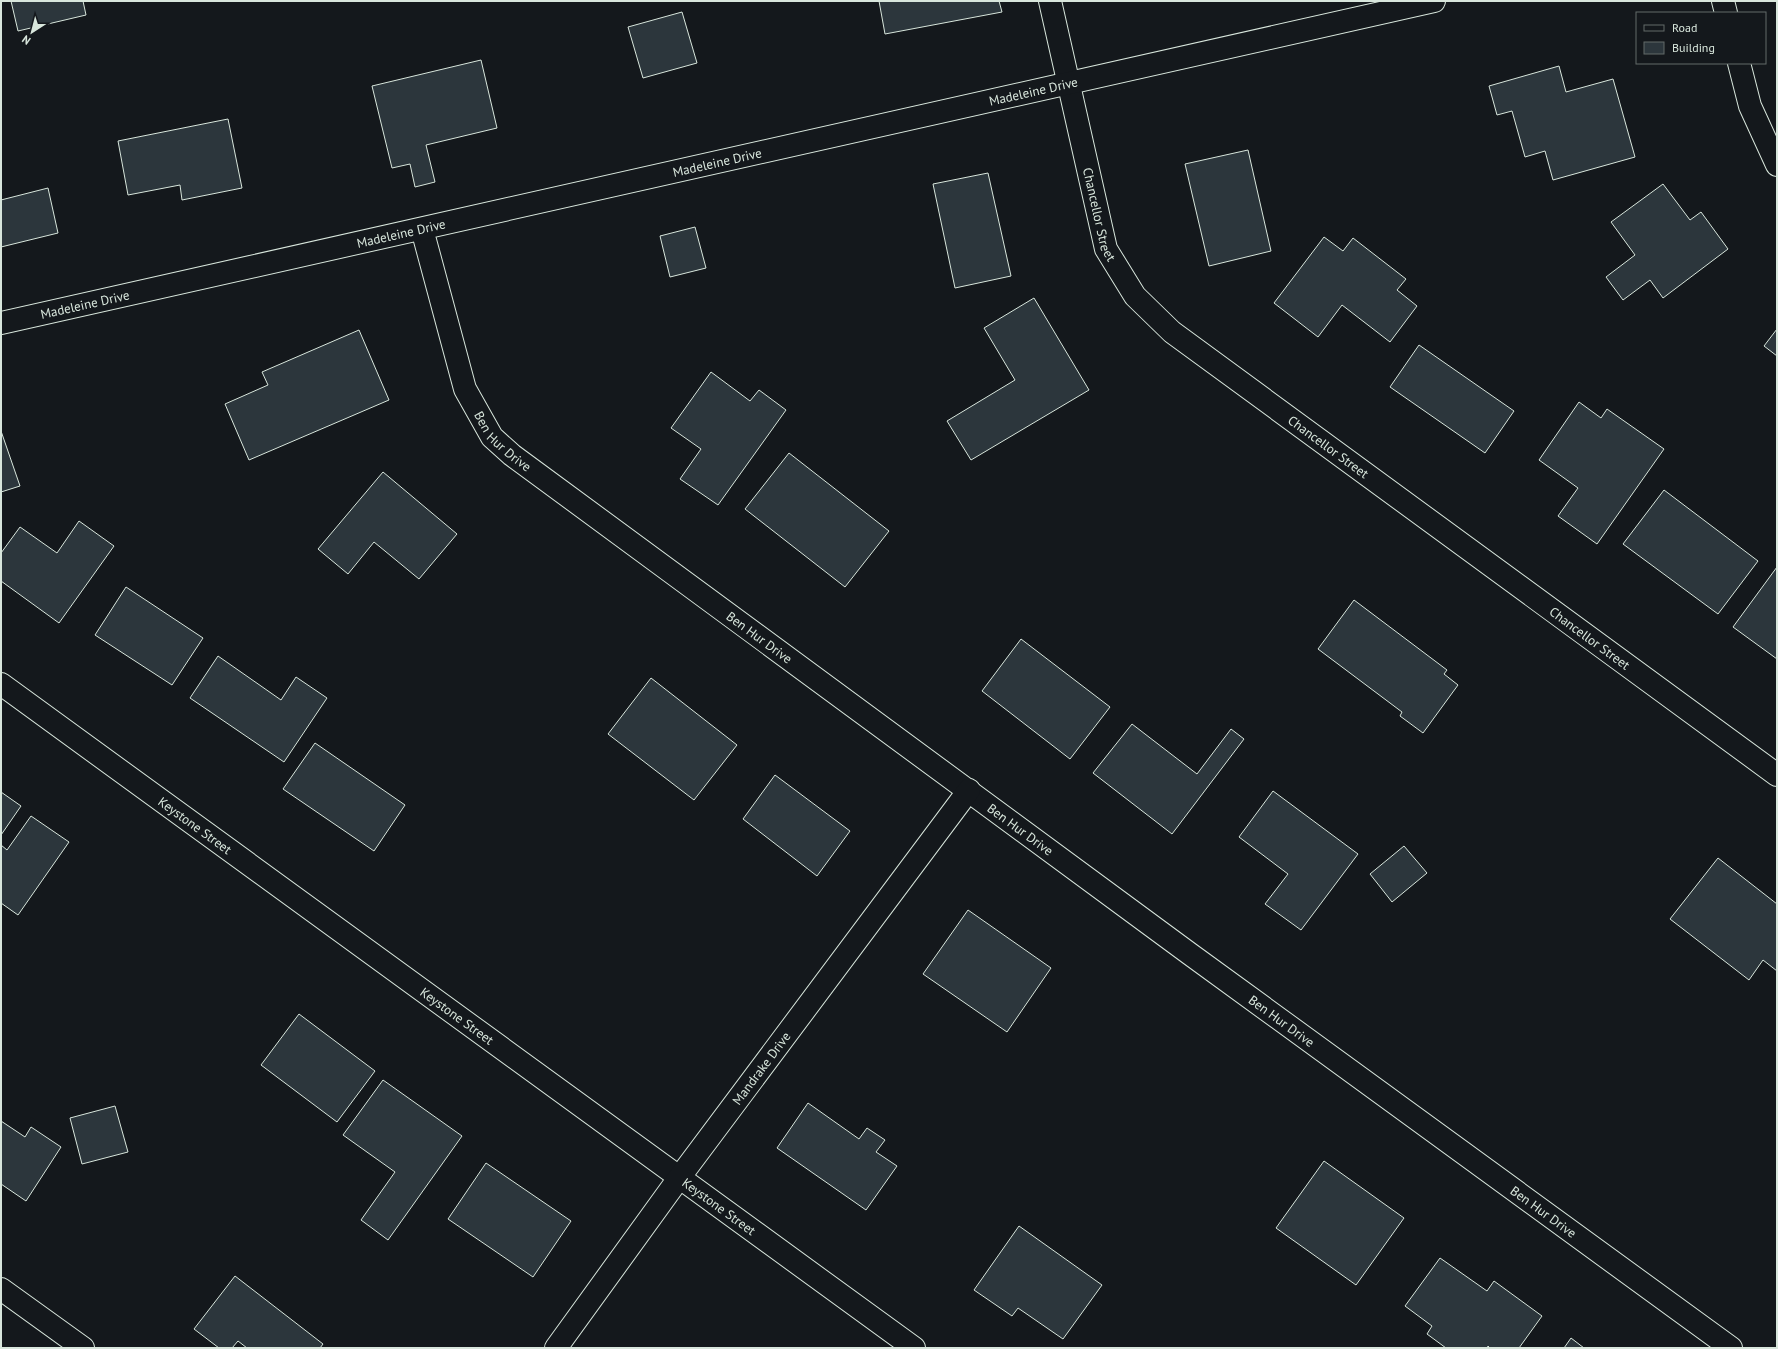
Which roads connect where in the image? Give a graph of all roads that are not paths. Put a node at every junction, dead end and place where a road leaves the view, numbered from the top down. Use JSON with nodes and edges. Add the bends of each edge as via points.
{"nodes":[{"id":1,"x":1050,"y":1,"type":"edge"},
{"id":2,"x":1434,"y":1,"type":"edge"},
{"id":3,"x":1723,"y":1,"type":"edge"},
{"id":4,"x":1726,"y":12,"type":"edge"},
{"id":5,"x":1739,"y":64,"type":"edge"},
{"id":6,"x":1069,"y":83,"type":"junction"},
{"id":7,"x":1777,"y":165,"type":"edge"},
{"id":8,"x":422,"y":229,"type":"junction"},
{"id":9,"x":1,"y":323,"type":"edge"},
{"id":10,"x":1,"y":684,"type":"edge"},
{"id":11,"x":1777,"y":775,"type":"edge"},
{"id":12,"x":969,"y":790,"type":"junction"},
{"id":13,"x":679,"y":1178,"type":"junction"},
{"id":14,"x":1,"y":1289,"type":"edge"},
{"id":15,"x":83,"y":1348,"type":"edge"},
{"id":16,"x":556,"y":1348,"type":"edge"},
{"id":17,"x":914,"y":1348,"type":"edge"},
{"id":18,"x":1731,"y":1348,"type":"edge"}],
"edges":[{"from":1,"to":6,"type":"street","name":"Chancellor Street"},
{"from":2,"to":6,"type":"street","name":"Madeleine Drive"},
{"from":3,"to":4,"type":"street"},
{"from":5,"to":7,"type":"street","via":[[1750,106]]},
{"from":6,"to":8,"type":"street","name":"Madeleine Drive"},
{"from":6,"to":11,"type":"street","name":"Chancellor Street","via":[[1106,249],[1135,296],[1178,337]]},
{"from":8,"to":9,"type":"street","name":"Madeleine Drive"},
{"from":8,"to":12,"type":"street","name":"Ben Hur Drive","via":[[464,389],[492,437],[519,460]]},
{"from":10,"to":13,"type":"street","name":"Keystone Street"},
{"from":12,"to":13,"type":"street","name":"Mandrake Drive"},
{"from":12,"to":18,"type":"street","name":"Ben Hur Drive"},
{"from":13,"to":16,"type":"street","name":"Mandrake Drive"},
{"from":13,"to":17,"type":"street","name":"Keystone Street"},
{"from":14,"to":15,"type":"street"}]}
